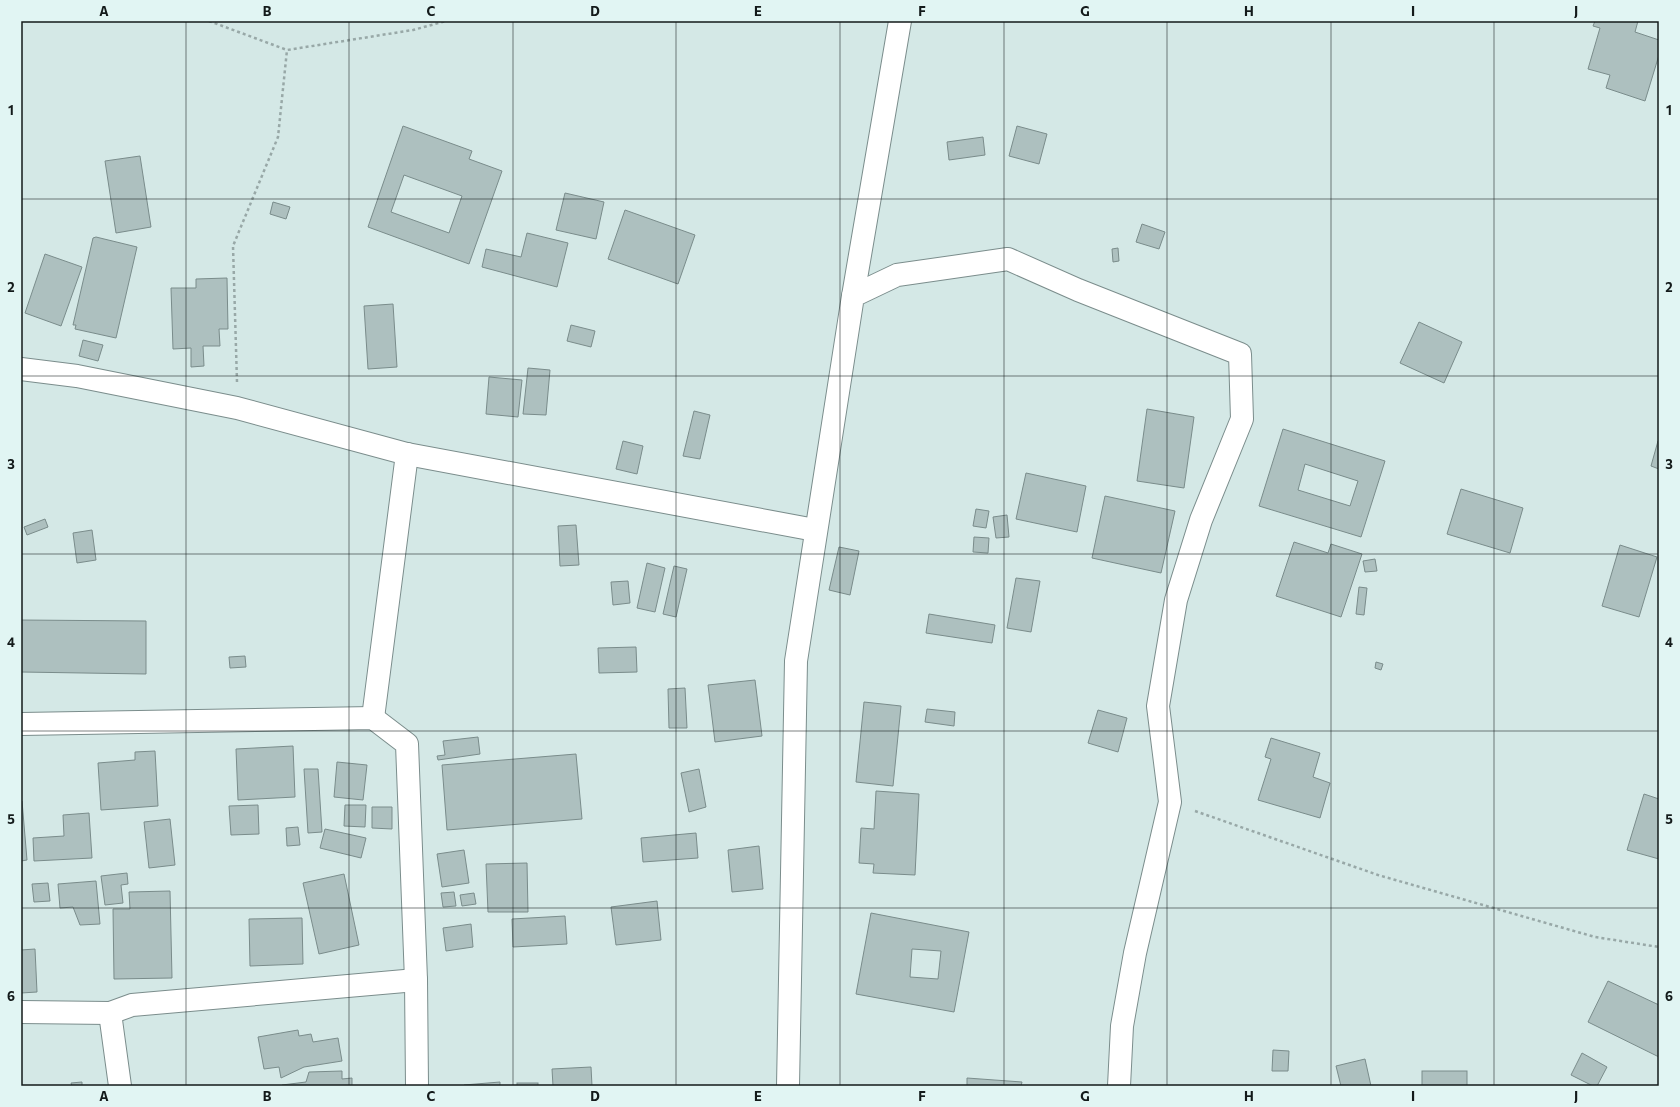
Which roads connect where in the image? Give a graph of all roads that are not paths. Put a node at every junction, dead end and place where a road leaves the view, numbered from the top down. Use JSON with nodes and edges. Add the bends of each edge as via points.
{"nodes":[{"id":1,"x":900,"y":21,"type":"edge"},
{"id":2,"x":853,"y":296,"type":"junction"},
{"id":3,"x":21,"y":369,"type":"edge"},
{"id":4,"x":407,"y":454,"type":"junction"},
{"id":5,"x":815,"y":530,"type":"junction"},
{"id":6,"x":373,"y":718,"type":"junction"},
{"id":7,"x":21,"y":724,"type":"edge"},
{"id":8,"x":416,"y":980,"type":"junction"},
{"id":9,"x":21,"y":1012,"type":"edge"},
{"id":10,"x":110,"y":1013,"type":"junction"},
{"id":11,"x":120,"y":1086,"type":"edge"},
{"id":12,"x":418,"y":1086,"type":"edge"},
{"id":13,"x":788,"y":1086,"type":"edge"},
{"id":14,"x":1119,"y":1086,"type":"edge"}],
"edges":[{"from":1,"to":2,"type":"street"},
{"from":2,"to":5,"type":"street"},
{"from":2,"to":14,"type":"street","via":[[896,274],[1008,259],[1078,290],[1240,354],[1242,419],[1201,520],[1176,600],[1158,706],[1170,802],[1122,1026]]},
{"from":3,"to":4,"type":"street","via":[[77,376],[237,408]]},
{"from":4,"to":5,"type":"street"},
{"from":4,"to":6,"type":"street"},
{"from":5,"to":13,"type":"street","via":[[796,661]]},
{"from":6,"to":7,"type":"street"},
{"from":6,"to":8,"type":"street","via":[[407,744]]},
{"from":8,"to":10,"type":"street","via":[[132,1005]]},
{"from":8,"to":12,"type":"street"},
{"from":9,"to":10,"type":"street"},
{"from":10,"to":11,"type":"street"}]}
